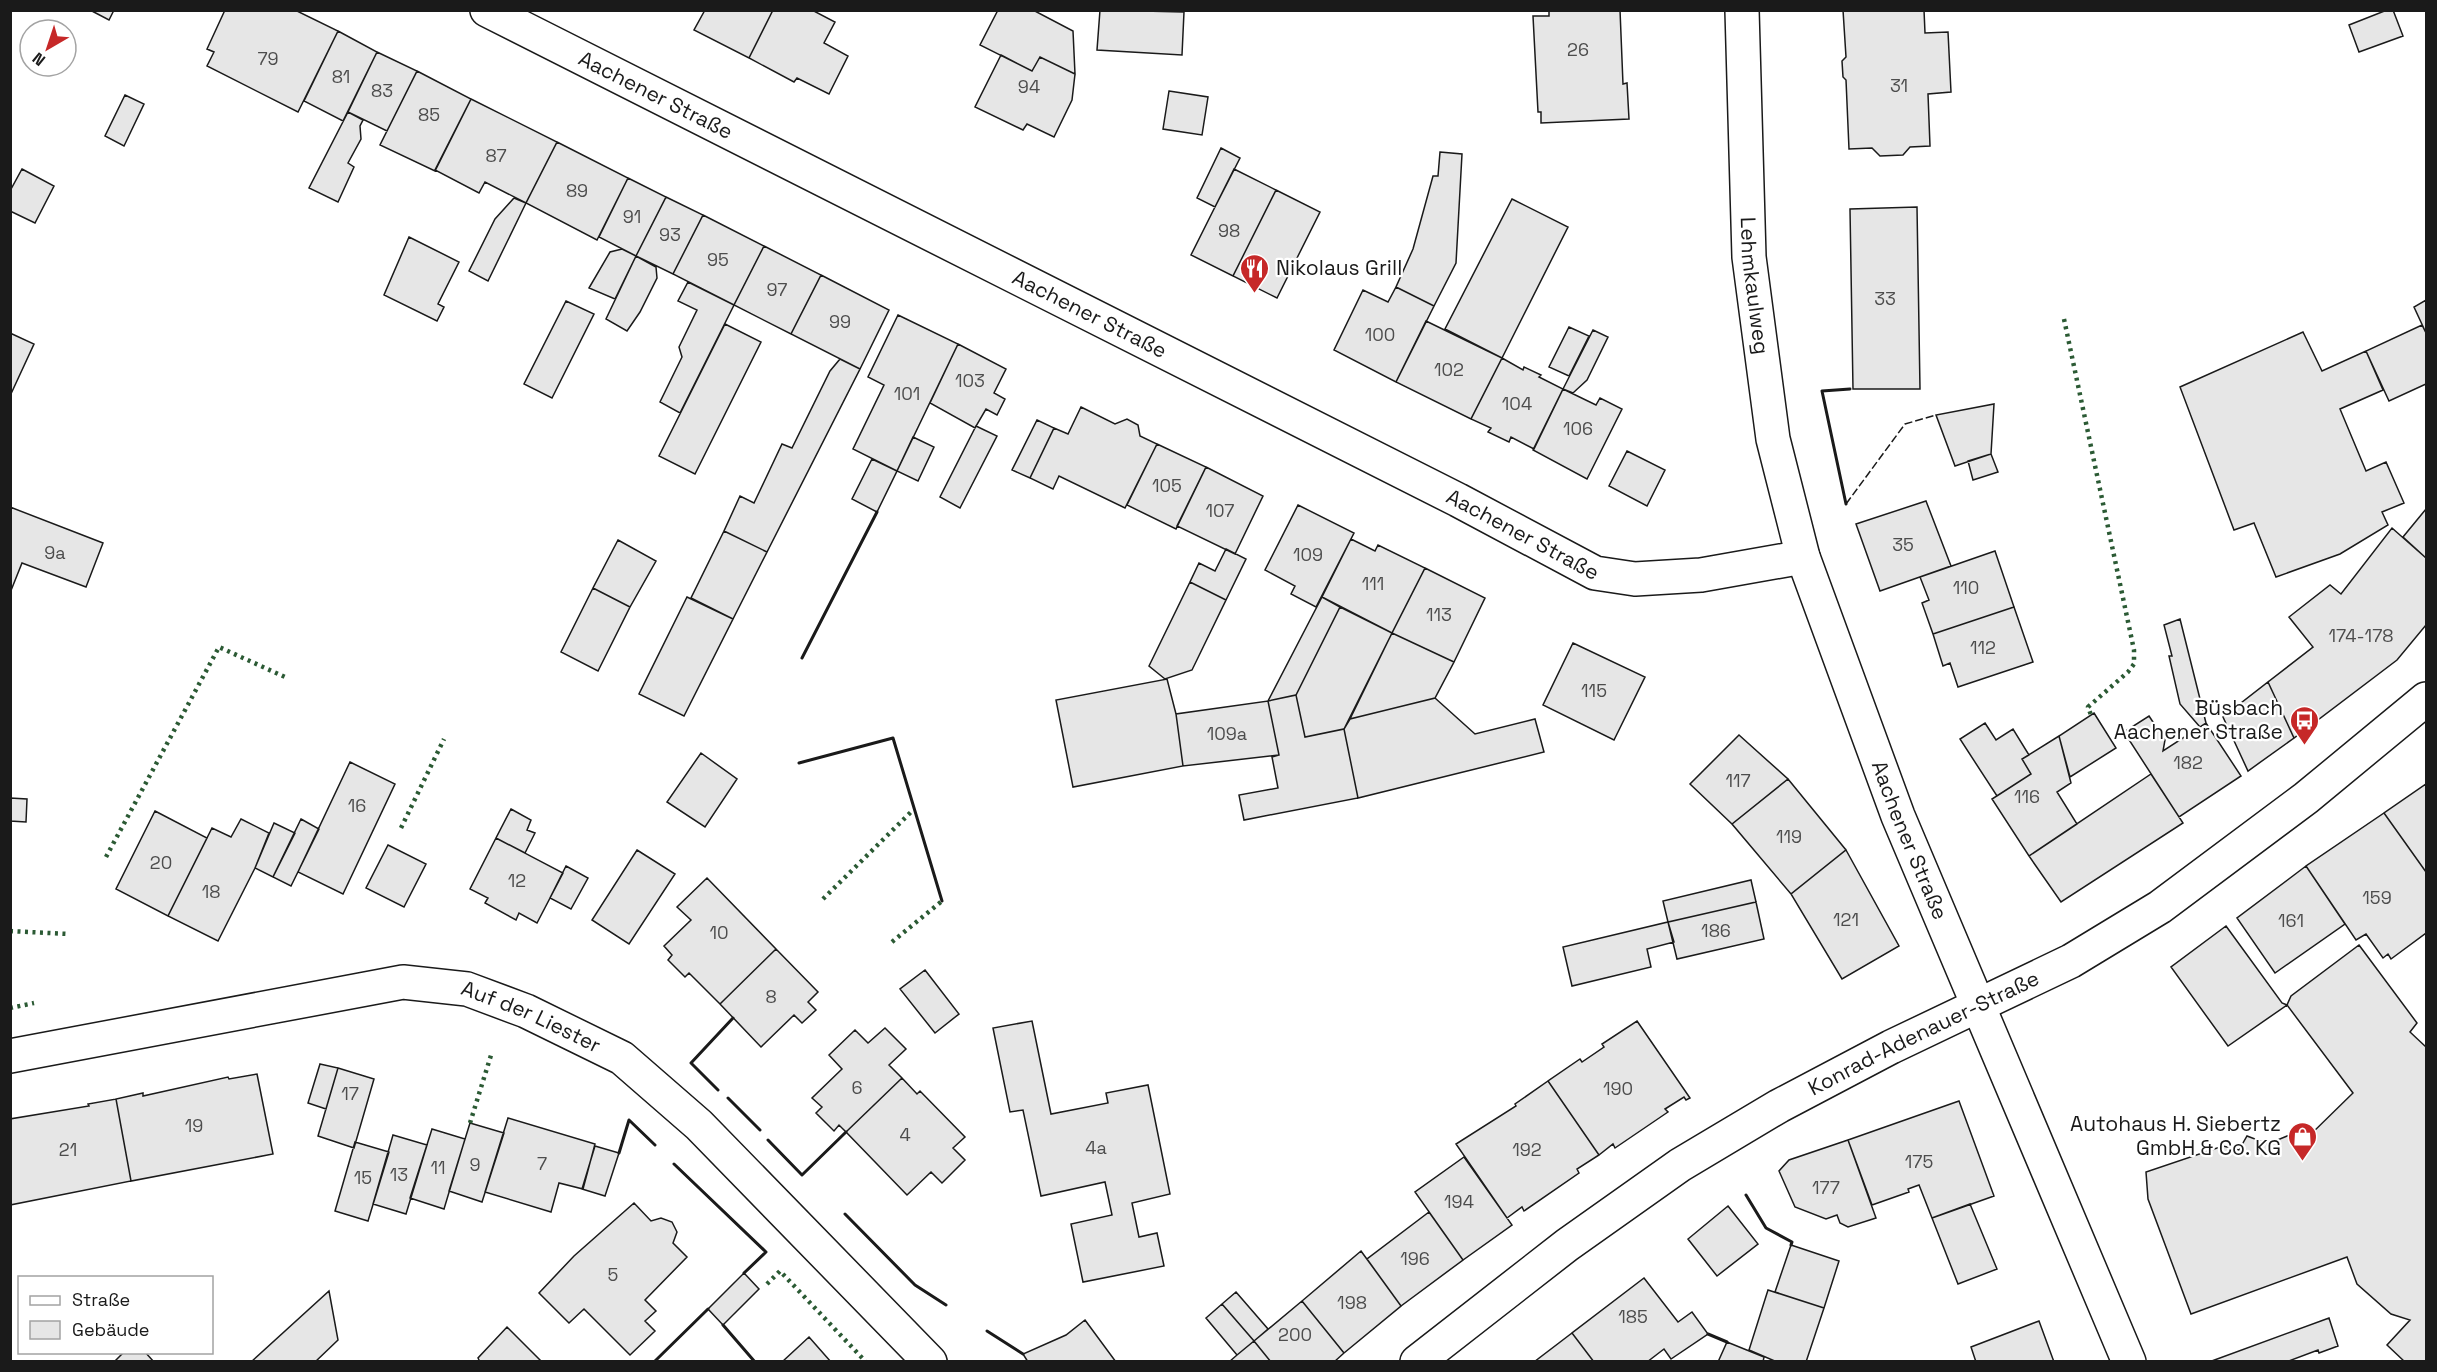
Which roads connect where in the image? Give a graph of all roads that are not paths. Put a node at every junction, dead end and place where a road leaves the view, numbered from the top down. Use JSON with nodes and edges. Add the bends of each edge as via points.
{"nodes":[{"id":1,"x":488,"y":10,"type":"edge"},
{"id":2,"x":1742,"y":10,"type":"edge"},
{"id":3,"x":1803,"y":557,"type":"junction"},
{"id":4,"x":2427,"y":699,"type":"edge"},
{"id":5,"x":1979,"y":1004,"type":"junction"},
{"id":6,"x":10,"y":1056,"type":"edge"},
{"id":7,"x":930,"y":1362,"type":"edge"},
{"id":8,"x":1417,"y":1362,"type":"edge"},
{"id":9,"x":2129,"y":1362,"type":"edge"}],
"edges":[{"from":1,"to":3,"type":"street","name":"Aachener Straße","via":[[1595,573],[1635,579],[1701,575]]},
{"from":2,"to":3,"type":"street","name":"Lehmkaulweg","via":[[1749,257],[1773,439]]},
{"from":3,"to":5,"type":"street","name":"Aachener Straße","via":[[1883,777]]},
{"from":4,"to":5,"type":"street","name":"Konrad-Adenauer-Straße","via":[[2306,798],[2160,907],[2071,961]]},
{"from":5,"to":8,"type":"street","name":"Konrad-Adenauer-Straße","via":[[1779,1106],[1680,1165],[1567,1245]]},
{"from":5,"to":9,"type":"street","name":"Aachener Straße"},
{"from":6,"to":7,"type":"street","name":"Auf der Liester","via":[[403,982],[467,988],[526,1011],[622,1058],[699,1125]]}]}
